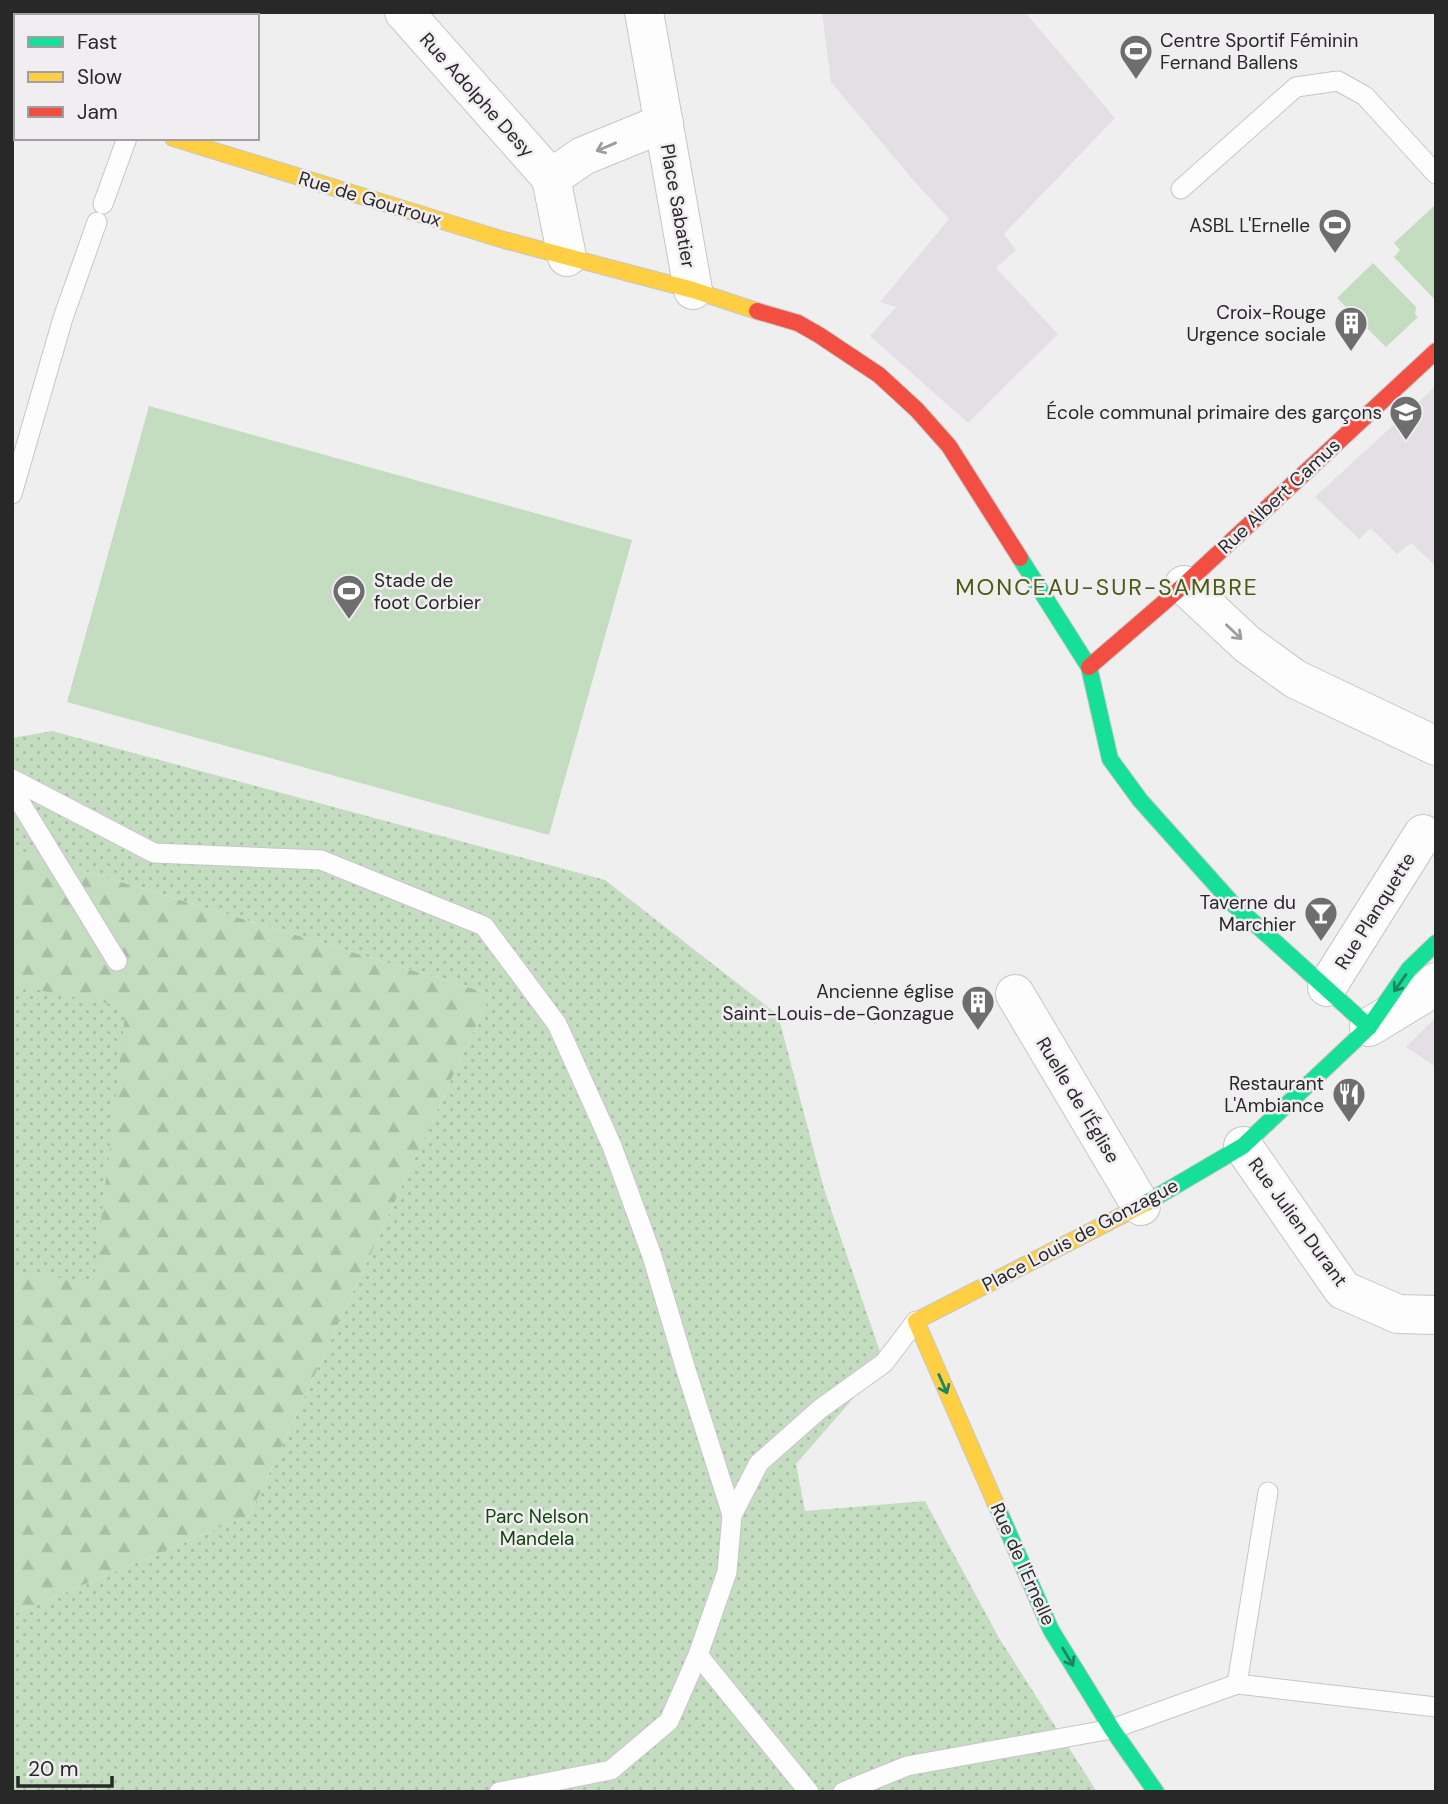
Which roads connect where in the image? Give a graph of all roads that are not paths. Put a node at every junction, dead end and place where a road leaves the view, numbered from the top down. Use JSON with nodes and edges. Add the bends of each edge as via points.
{"nodes":[{"id":1,"x":404,"y":12,"type":"edge"},
{"id":2,"x":643,"y":12,"type":"edge"},
{"id":3,"x":663,"y":123,"type":"junction"},
{"id":4,"x":126,"y":140,"type":"edge"},
{"id":5,"x":179,"y":140,"type":"edge"},
{"id":6,"x":1436,"y":174,"type":"edge"},
{"id":7,"x":551,"y":178,"type":"junction"},
{"id":8,"x":1181,"y":189,"type":"dead end"},
{"id":9,"x":567,"y":257,"type":"junction"},
{"id":10,"x":694,"y":290,"type":"junction"},
{"id":11,"x":1436,"y":351,"type":"edge"},
{"id":12,"x":12,"y":494,"type":"edge"},
{"id":13,"x":1184,"y":585,"type":"junction"},
{"id":14,"x":1089,"y":667,"type":"junction"},
{"id":15,"x":1436,"y":746,"type":"edge"},
{"id":16,"x":12,"y":779,"type":"edge"},
{"id":17,"x":12,"y":789,"type":"edge"},
{"id":18,"x":1423,"y":834,"type":"dead end"},
{"id":19,"x":1436,"y":943,"type":"edge"},
{"id":20,"x":117,"y":961,"type":"dead end"},
{"id":21,"x":1436,"y":982,"type":"edge"},
{"id":22,"x":1326,"y":987,"type":"junction"},
{"id":23,"x":1015,"y":994,"type":"dead end"},
{"id":24,"x":1369,"y":1027,"type":"junction"},
{"id":25,"x":1243,"y":1146,"type":"junction"},
{"id":26,"x":1141,"y":1206,"type":"junction"},
{"id":27,"x":1436,"y":1315,"type":"edge"},
{"id":28,"x":916,"y":1321,"type":"junction"},
{"id":29,"x":1268,"y":1492,"type":"dead end"},
{"id":30,"x":732,"y":1515,"type":"junction"},
{"id":31,"x":698,"y":1656,"type":"junction"},
{"id":32,"x":1237,"y":1684,"type":"junction"},
{"id":33,"x":1436,"y":1707,"type":"edge"},
{"id":34,"x":1112,"y":1729,"type":"junction"},
{"id":35,"x":499,"y":1792,"type":"edge"},
{"id":36,"x":809,"y":1792,"type":"edge"},
{"id":37,"x":843,"y":1792,"type":"edge"},
{"id":38,"x":1156,"y":1792,"type":"edge"}],
"edges":[{"from":1,"to":7,"type":"street","name":"Rue Adolphe Desy"},
{"from":2,"to":3,"type":"street"},
{"from":3,"to":7,"type":"street","name":"Place Sabatier","one_way":true,"via":[[583,156]]},
{"from":3,"to":10,"type":"street","name":"Place Sabatier"},
{"from":4,"to":12,"type":"lane","via":[[63,318]]},
{"from":5,"to":9,"type":"street","name":"Rue de Goutroux"},
{"from":6,"to":8,"type":"lane","via":[[1365,96],[1338,80],[1296,87]]},
{"from":7,"to":9,"type":"street"},
{"from":9,"to":10,"type":"street","name":"Place Sabatier"},
{"from":10,"to":14,"type":"street","name":"Place Sabatier","via":[[798,323],[879,375],[917,410],[948,446]]},
{"from":11,"to":13,"type":"street","name":"Rue Albert Camus"},
{"from":13,"to":14,"type":"street","name":"Rue Albert Camus"},
{"from":13,"to":15,"type":"street","one_way":true,"via":[[1247,644],[1295,680]]},
{"from":14,"to":22,"type":"street","name":"Place Sabatier","via":[[1110,759],[1140,800],[1232,902]]},
{"from":16,"to":30,"type":"lane","via":[[154,853],[321,860],[484,926],[557,1024],[612,1146],[652,1256]]},
{"from":17,"to":20,"type":"lane"},
{"from":18,"to":22,"type":"street","name":"Rue Planquette"},
{"from":19,"to":24,"type":"street","name":"Place Louis de Gonzague","one_way":true,"via":[[1409,970]]},
{"from":21,"to":24,"type":"street"},
{"from":22,"to":24,"type":"street","name":"Place Sabatier"},
{"from":23,"to":26,"type":"street","name":"Ruelle de l'Église"},
{"from":24,"to":25,"type":"street","name":"Place Louis de Gonzague"},
{"from":25,"to":26,"type":"street","name":"Place Louis de Gonzague"},
{"from":25,"to":27,"type":"street","name":"Rue Julien Durant","via":[[1343,1290],[1398,1314]]},
{"from":26,"to":28,"type":"street","name":"Place Louis de Gonzague"},
{"from":28,"to":30,"type":"lane","via":[[884,1363],[820,1409],[759,1463]]},
{"from":28,"to":34,"type":"street","name":"Rue de l'Ernelle","one_way":true,"via":[[1051,1630]]},
{"from":29,"to":32,"type":"lane"},
{"from":30,"to":31,"type":"lane","via":[[727,1572]]},
{"from":31,"to":35,"type":"lane","via":[[668,1721],[611,1770]]},
{"from":31,"to":36,"type":"lane"},
{"from":32,"to":33,"type":"lane"},
{"from":32,"to":34,"type":"lane"},
{"from":34,"to":37,"type":"lane","via":[[907,1766]]},
{"from":34,"to":38,"type":"street","name":"Rue de l'Ernelle"}]}
